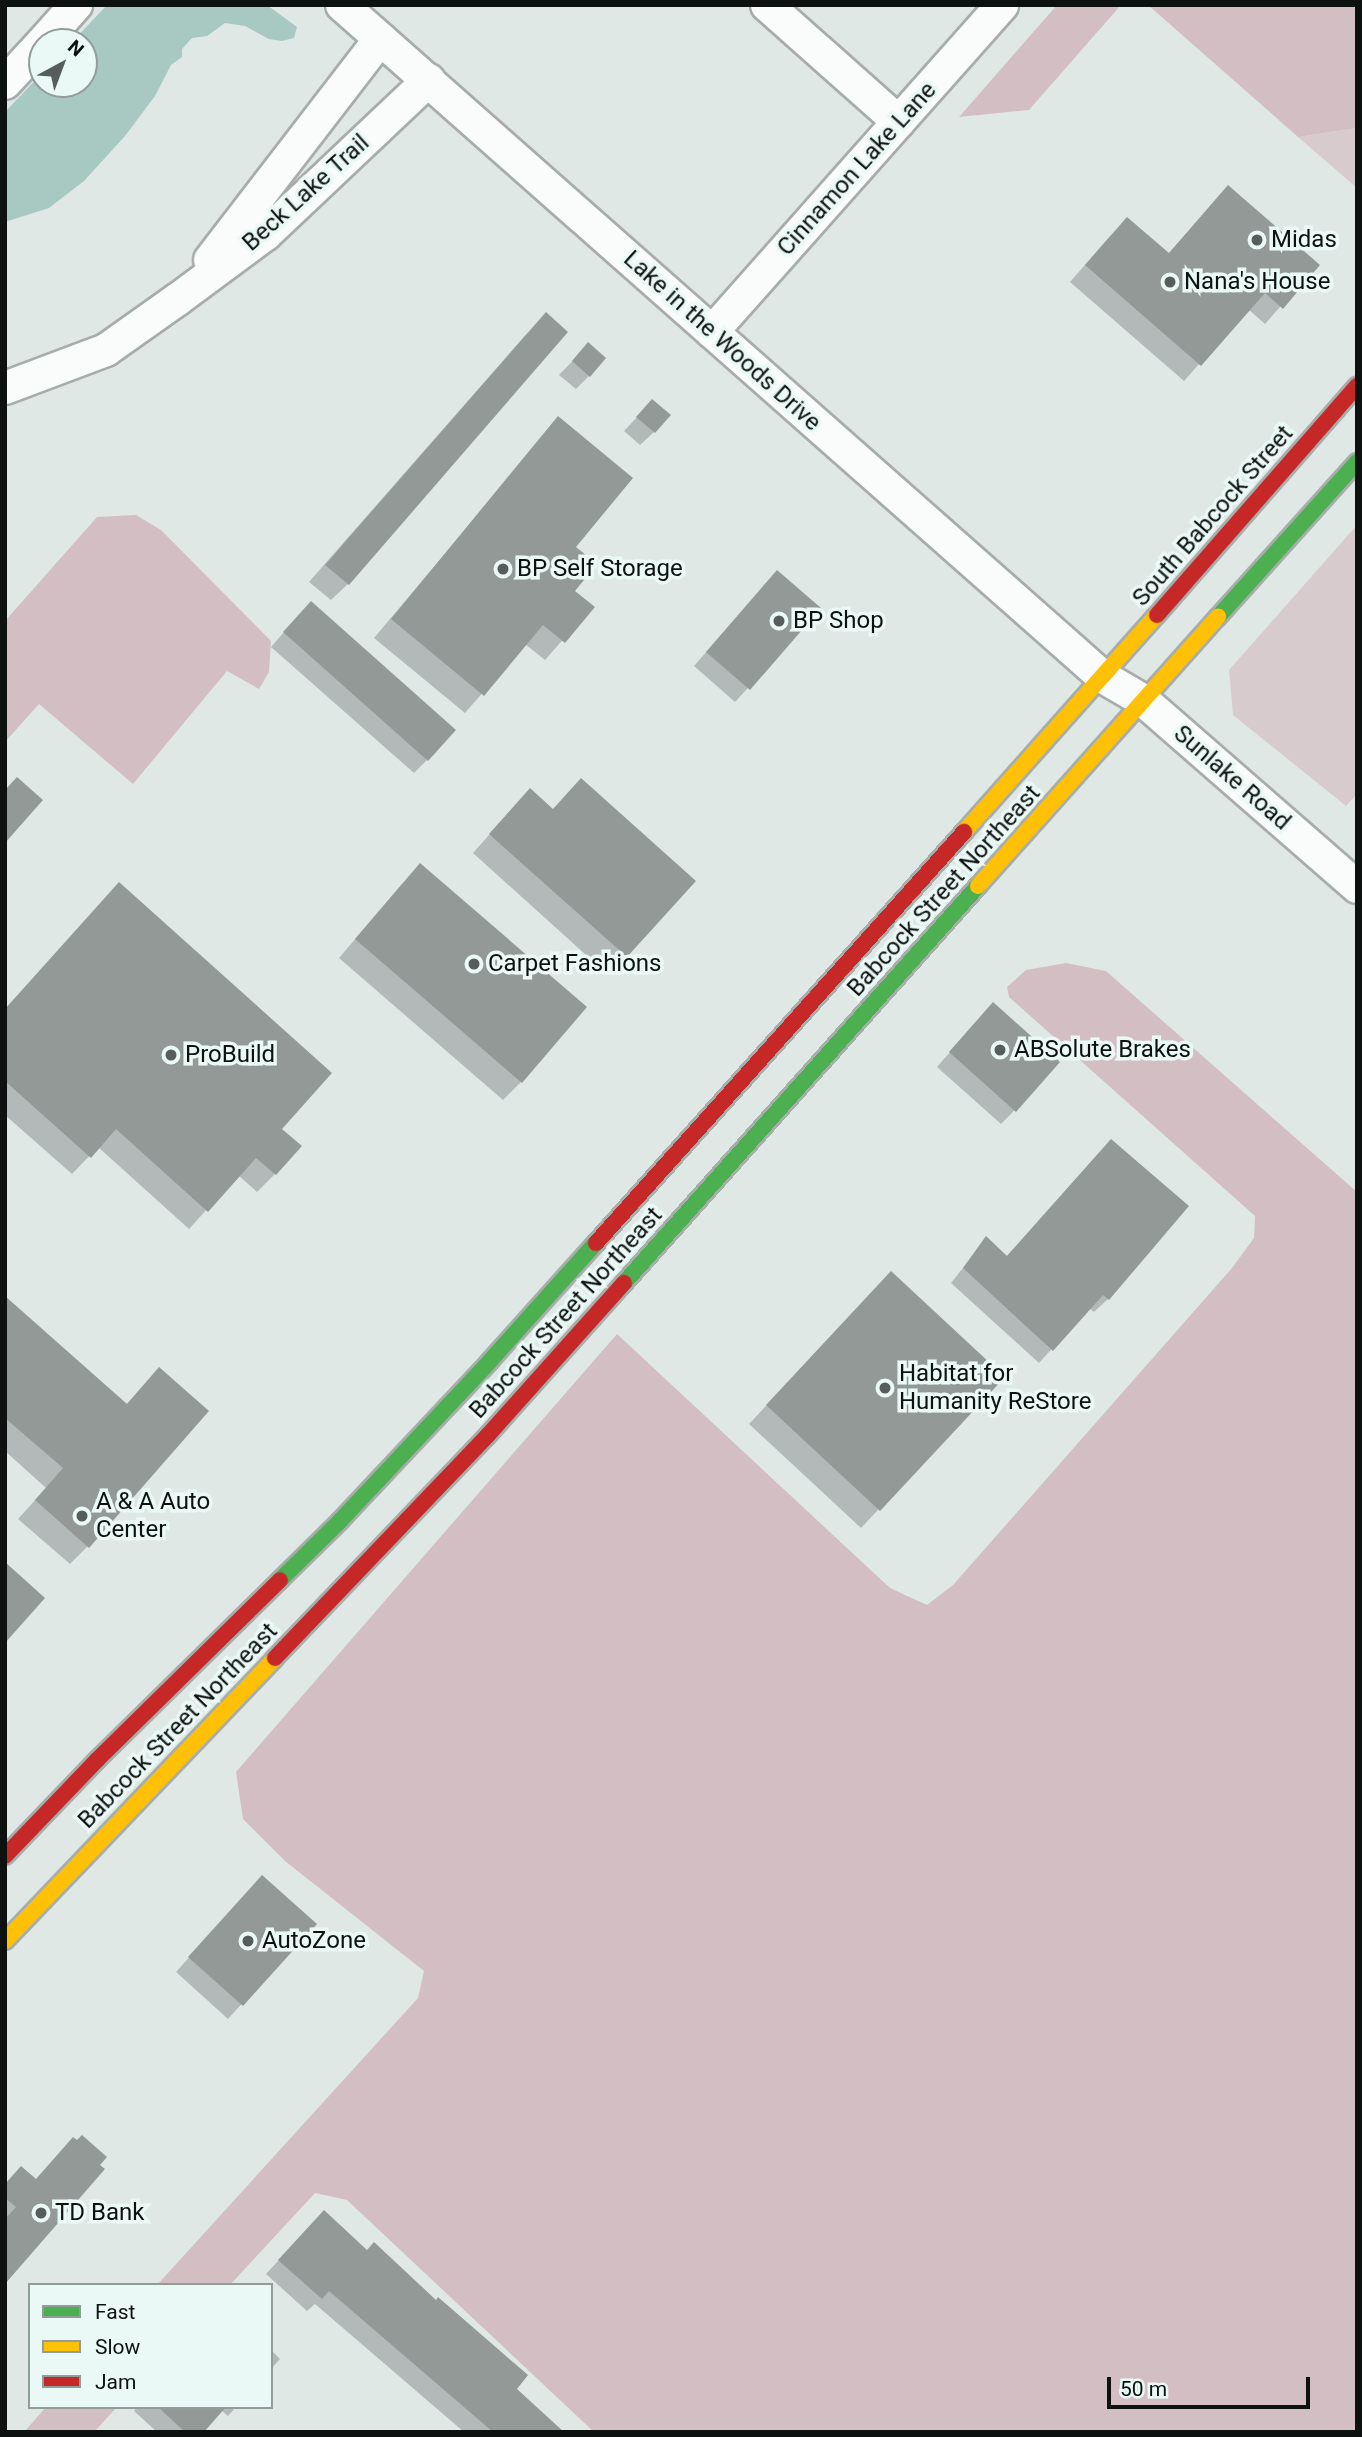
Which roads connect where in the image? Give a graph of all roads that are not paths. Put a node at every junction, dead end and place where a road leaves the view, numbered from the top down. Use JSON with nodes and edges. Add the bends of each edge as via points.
{"nodes":[{"id":1,"x":76,"y":5,"type":"edge"},
{"id":2,"x":342,"y":5,"type":"edge"},
{"id":3,"x":767,"y":5,"type":"edge"},
{"id":4,"x":1002,"y":5,"type":"edge"},
{"id":5,"x":55,"y":28,"type":"edge"},
{"id":6,"x":380,"y":39,"type":"junction"},
{"id":7,"x":28,"y":58,"type":"edge"},
{"id":8,"x":429,"y":80,"type":"junction"},
{"id":9,"x":5,"y":83,"type":"edge"},
{"id":10,"x":899,"y":122,"type":"junction"},
{"id":11,"x":178,"y":299,"type":"junction"},
{"id":12,"x":712,"y":332,"type":"junction"},
{"id":13,"x":1357,"y":386,"type":"edge"},
{"id":14,"x":5,"y":388,"type":"edge"},
{"id":15,"x":1357,"y":462,"type":"edge"},
{"id":16,"x":1103,"y":677,"type":"junction"},
{"id":17,"x":1144,"y":701,"type":"junction"},
{"id":18,"x":1357,"y":887,"type":"edge"},
{"id":19,"x":40,"y":1820,"type":"junction"},
{"id":20,"x":5,"y":1856,"type":"edge"},
{"id":21,"x":30,"y":1858,"type":"dead end"},
{"id":22,"x":22,"y":1895,"type":"dead end"},
{"id":23,"x":9,"y":1937,"type":"edge"}],
"edges":[{"from":1,"to":5,"type":"street"},
{"from":2,"to":6,"type":"street","name":"Lake in the Woods Drive"},
{"from":3,"to":10,"type":"street"},
{"from":4,"to":10,"type":"street","name":"Cinnamon Lake Lane"},
{"from":6,"to":8,"type":"street","name":"Lake in the Woods Drive"},
{"from":6,"to":11,"type":"street","name":"Beck Lake Trail","via":[[251,211]]},
{"from":7,"to":9,"type":"street"},
{"from":8,"to":11,"type":"street","name":"Beck Lake Trail","via":[[266,234]]},
{"from":8,"to":12,"type":"street","name":"Lake in the Woods Drive"},
{"from":10,"to":12,"type":"street","name":"Cinnamon Lake Lane"},
{"from":11,"to":14,"type":"street","name":"Beck Lake Trail","via":[[106,350]]},
{"from":12,"to":16,"type":"street","name":"Lake in the Woods Drive"},
{"from":13,"to":16,"type":"main road","name":"South Babcock Street"},
{"from":15,"to":17,"type":"main road"},
{"from":16,"to":17,"type":"street","name":"Sunlake Road"},
{"from":16,"to":19,"type":"main road","name":"Babcock Street Northeast","via":[[481,1371],[340,1521]]},
{"from":17,"to":18,"type":"street","name":"Sunlake Road"},
{"from":17,"to":23,"type":"main road","name":"Babcock Street Northeast","via":[[488,1435]]},
{"from":19,"to":20,"type":"main road","name":"Babcock Street Northeast"},
{"from":19,"to":21,"type":"main road"},
{"from":22,"to":23,"type":"main road"}]}
